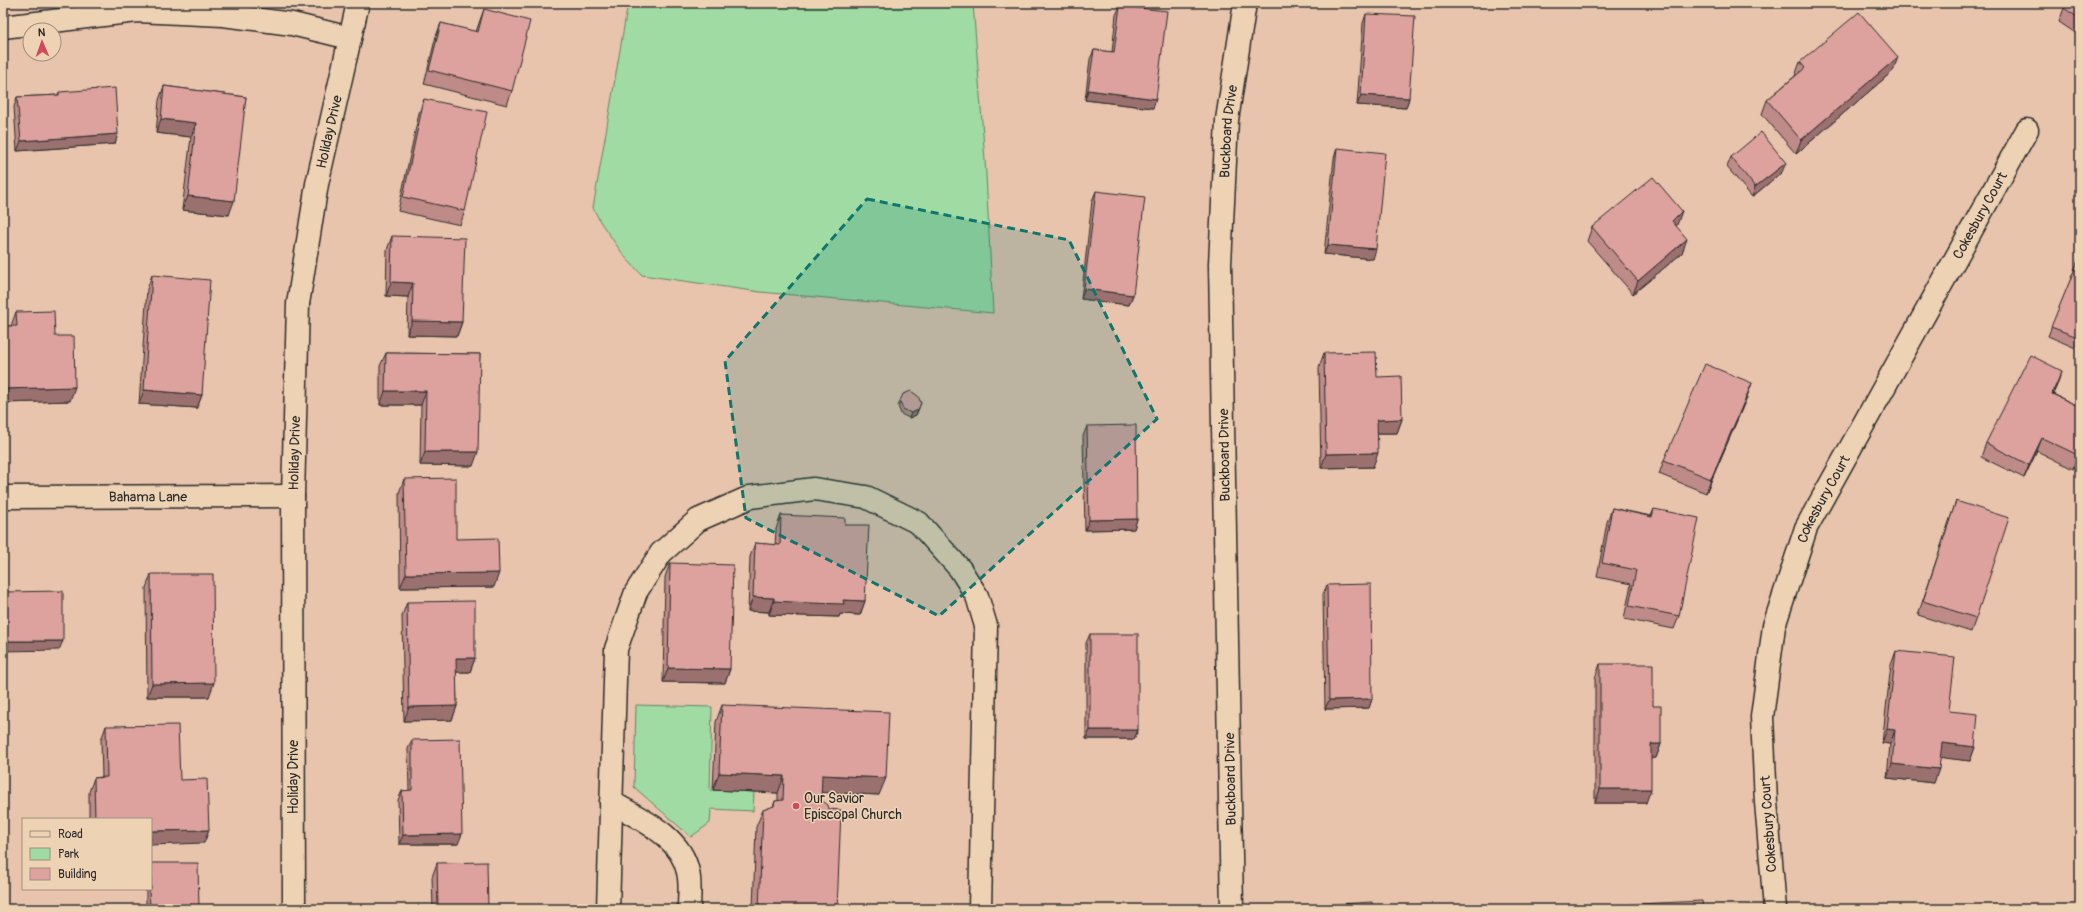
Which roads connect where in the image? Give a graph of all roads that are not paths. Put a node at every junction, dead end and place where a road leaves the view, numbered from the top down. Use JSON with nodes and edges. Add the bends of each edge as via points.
{"nodes":[{"id":1,"x":358,"y":3,"type":"edge"},
{"id":2,"x":1245,"y":3,"type":"edge"},
{"id":3,"x":3,"y":27,"type":"edge"},
{"id":4,"x":350,"y":38,"type":"junction"},
{"id":5,"x":2027,"y":130,"type":"dead end"},
{"id":6,"x":293,"y":496,"type":"junction"},
{"id":7,"x":3,"y":497,"type":"edge"},
{"id":8,"x":611,"y":802,"type":"junction"},
{"id":9,"x":294,"y":909,"type":"edge"},
{"id":10,"x":608,"y":909,"type":"edge"},
{"id":11,"x":689,"y":909,"type":"edge"},
{"id":12,"x":980,"y":909,"type":"edge"},
{"id":13,"x":1232,"y":909,"type":"edge"},
{"id":14,"x":1775,"y":909,"type":"edge"}],
"edges":[{"from":1,"to":4,"type":"street","name":"Holiday Drive"},
{"from":2,"to":13,"type":"street","name":"Buckboard Drive","via":[[1227,120],[1220,264]]},
{"from":3,"to":4,"type":"street","via":[[137,11],[224,15],[292,24]]},
{"from":4,"to":6,"type":"street","name":"Holiday Drive","via":[[317,184],[298,304]]},
{"from":5,"to":14,"type":"street","name":"Cokesbury Court","via":[[1806,528],[1774,626],[1762,717]]},
{"from":6,"to":7,"type":"street","name":"Bahama Lane"},
{"from":6,"to":9,"type":"street","name":"Holiday Drive"},
{"from":8,"to":10,"type":"street"},
{"from":8,"to":11,"type":"street","via":[[660,831],[680,852],[688,872]]},
{"from":8,"to":12,"type":"street","via":[[616,650],[636,592],[661,553],[698,520],[750,497],[814,489],[866,497],[918,523],[960,569],[977,596],[986,626]]}]}
